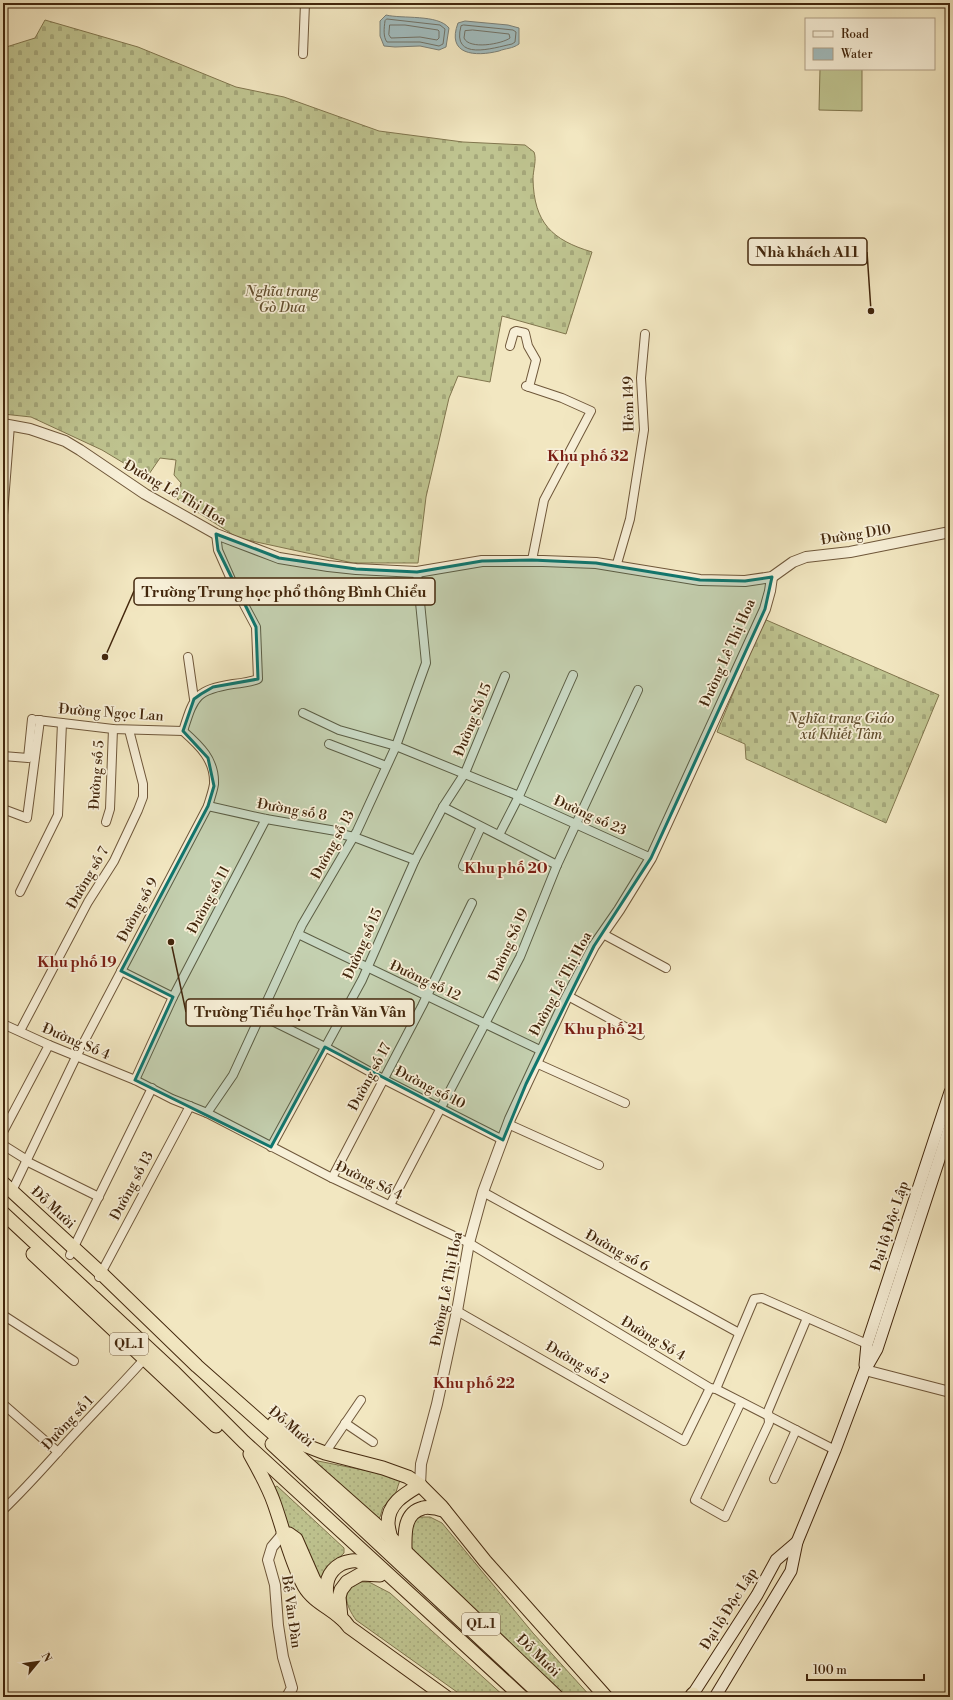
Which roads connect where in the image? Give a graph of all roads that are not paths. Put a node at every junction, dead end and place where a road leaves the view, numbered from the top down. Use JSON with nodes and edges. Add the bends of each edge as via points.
{"nodes":[{"id":1,"x":305,"y":3,"type":"edge"},
{"id":2,"x":302,"y":54,"type":"dead end"},
{"id":3,"x":645,"y":334,"type":"dead end"},
{"id":4,"x":510,"y":346,"type":"dead end"},
{"id":5,"x":7,"y":424,"type":"edge"},
{"id":6,"x":3,"y":515,"type":"edge"},
{"id":7,"x":950,"y":532,"type":"edge"},
{"id":8,"x":216,"y":534,"type":"junction"},
{"id":9,"x":532,"y":560,"type":"junction"},
{"id":10,"x":616,"y":567,"type":"junction"},
{"id":11,"x":417,"y":572,"type":"junction"},
{"id":12,"x":772,"y":577,"type":"junction"},
{"id":13,"x":188,"y":657,"type":"dead end"},
{"id":14,"x":573,"y":675,"type":"dead end"},
{"id":15,"x":505,"y":676,"type":"dead end"},
{"id":16,"x":638,"y":690,"type":"dead end"},
{"id":17,"x":194,"y":700,"type":"junction"},
{"id":18,"x":304,"y":713,"type":"dead end"},
{"id":19,"x":36,"y":720,"type":"junction"},
{"id":20,"x":62,"y":723,"type":"junction"},
{"id":21,"x":113,"y":729,"type":"junction"},
{"id":22,"x":129,"y":730,"type":"junction"},
{"id":23,"x":183,"y":731,"type":"junction"},
{"id":24,"x":329,"y":744,"type":"dead end"},
{"id":25,"x":396,"y":746,"type":"junction"},
{"id":26,"x":3,"y":756,"type":"edge"},
{"id":27,"x":386,"y":766,"type":"junction"},
{"id":28,"x":465,"y":773,"type":"junction"},
{"id":29,"x":519,"y":797,"type":"junction"},
{"id":30,"x":208,"y":806,"type":"junction"},
{"id":31,"x":443,"y":807,"type":"junction"},
{"id":32,"x":3,"y":809,"type":"edge"},
{"id":33,"x":266,"y":820,"type":"junction"},
{"id":34,"x":106,"y":822,"type":"dead end"},
{"id":35,"x":575,"y":824,"type":"junction"},
{"id":36,"x":481,"y":827,"type":"junction"},
{"id":37,"x":500,"y":836,"type":"junction"},
{"id":38,"x":354,"y":837,"type":"junction"},
{"id":39,"x":651,"y":858,"type":"junction"},
{"id":40,"x":415,"y":860,"type":"junction"},
{"id":41,"x":557,"y":865,"type":"junction"},
{"id":42,"x":464,"y":866,"type":"dead end"},
{"id":43,"x":20,"y":892,"type":"dead end"},
{"id":44,"x":472,"y":903,"type":"dead end"},
{"id":45,"x":298,"y":934,"type":"junction"},
{"id":46,"x":603,"y":934,"type":"junction"},
{"id":47,"x":367,"y":968,"type":"junction"},
{"id":48,"x":666,"y":968,"type":"dead end"},
{"id":49,"x":121,"y":971,"type":"junction"},
{"id":50,"x":427,"y":996,"type":"junction"},
{"id":51,"x":568,"y":996,"type":"junction"},
{"id":52,"x":173,"y":997,"type":"junction"},
{"id":53,"x":260,"y":1015,"type":"junction"},
{"id":54,"x":3,"y":1024,"type":"edge"},
{"id":55,"x":485,"y":1024,"type":"junction"},
{"id":56,"x":20,"y":1031,"type":"junction"},
{"id":57,"x":640,"y":1035,"type":"dead end"},
{"id":58,"x":49,"y":1046,"type":"junction"},
{"id":59,"x":325,"y":1047,"type":"junction"},
{"id":60,"x":542,"y":1051,"type":"junction"},
{"id":61,"x":76,"y":1057,"type":"junction"},
{"id":62,"x":536,"y":1063,"type":"junction"},
{"id":63,"x":383,"y":1079,"type":"junction"},
{"id":64,"x":135,"y":1080,"type":"junction"},
{"id":65,"x":152,"y":1088,"type":"junction"},
{"id":66,"x":950,"y":1092,"type":"edge"},
{"id":67,"x":625,"y":1103,"type":"dead end"},
{"id":68,"x":190,"y":1106,"type":"junction"},
{"id":69,"x":441,"y":1109,"type":"junction"},
{"id":70,"x":207,"y":1113,"type":"junction"},
{"id":71,"x":508,"y":1124,"type":"junction"},
{"id":72,"x":950,"y":1126,"type":"edge"},
{"id":73,"x":3,"y":1132,"type":"edge"},
{"id":74,"x":503,"y":1140,"type":"junction"},
{"id":75,"x":3,"y":1145,"type":"edge"},
{"id":76,"x":271,"y":1147,"type":"junction"},
{"id":77,"x":27,"y":1161,"type":"junction"},
{"id":78,"x":599,"y":1165,"type":"dead end"},
{"id":79,"x":332,"y":1178,"type":"junction"},
{"id":80,"x":6,"y":1190,"type":"edge"},
{"id":81,"x":483,"y":1192,"type":"junction"},
{"id":82,"x":99,"y":1198,"type":"junction"},
{"id":83,"x":390,"y":1205,"type":"junction"},
{"id":84,"x":4,"y":1222,"type":"edge"},
{"id":85,"x":469,"y":1243,"type":"junction"},
{"id":86,"x":72,"y":1251,"type":"junction"},
{"id":87,"x":99,"y":1276,"type":"junction"},
{"id":88,"x":457,"y":1311,"type":"junction"},
{"id":89,"x":3,"y":1315,"type":"edge"},
{"id":90,"x":807,"y":1318,"type":"junction"},
{"id":91,"x":739,"y":1333,"type":"junction"},
{"id":92,"x":867,"y":1344,"type":"junction"},
{"id":93,"x":148,"y":1355,"type":"junction"},
{"id":94,"x":74,"y":1361,"type":"dead end"},
{"id":95,"x":181,"y":1361,"type":"junction"},
{"id":96,"x":197,"y":1366,"type":"junction"},
{"id":97,"x":865,"y":1370,"type":"junction"},
{"id":98,"x":713,"y":1388,"type":"junction"},
{"id":99,"x":950,"y":1392,"type":"edge"},
{"id":100,"x":361,"y":1400,"type":"dead end"},
{"id":101,"x":741,"y":1402,"type":"junction"},
{"id":102,"x":3,"y":1404,"type":"edge"},
{"id":103,"x":768,"y":1416,"type":"junction"},
{"id":104,"x":345,"y":1423,"type":"junction"},
{"id":105,"x":796,"y":1430,"type":"junction"},
{"id":106,"x":244,"y":1442,"type":"junction"},
{"id":107,"x":373,"y":1442,"type":"dead end"},
{"id":108,"x":835,"y":1450,"type":"junction"},
{"id":109,"x":58,"y":1452,"type":"junction"},
{"id":110,"x":325,"y":1453,"type":"junction"},
{"id":111,"x":255,"y":1461,"type":"junction"},
{"id":112,"x":774,"y":1479,"type":"dead end"},
{"id":113,"x":420,"y":1485,"type":"junction"},
{"id":114,"x":3,"y":1510,"type":"edge"},
{"id":115,"x":444,"y":1510,"type":"junction"},
{"id":116,"x":283,"y":1534,"type":"junction"},
{"id":117,"x":390,"y":1536,"type":"junction"},
{"id":118,"x":797,"y":1542,"type":"junction"},
{"id":119,"x":399,"y":1554,"type":"junction"},
{"id":120,"x":369,"y":1565,"type":"junction"},
{"id":121,"x":385,"y":1576,"type":"junction"},
{"id":122,"x":327,"y":1599,"type":"junction"},
{"id":123,"x":343,"y":1619,"type":"junction"},
{"id":124,"x":692,"y":1696,"type":"edge"},
{"id":125,"x":287,"y":1697,"type":"edge"},
{"id":126,"x":446,"y":1697,"type":"edge"},
{"id":127,"x":455,"y":1697,"type":"edge"},
{"id":128,"x":510,"y":1697,"type":"edge"},
{"id":129,"x":522,"y":1697,"type":"edge"},
{"id":130,"x":543,"y":1697,"type":"edge"},
{"id":131,"x":556,"y":1697,"type":"edge"},
{"id":132,"x":606,"y":1697,"type":"edge"},
{"id":133,"x":715,"y":1697,"type":"edge"}],
"edges":[{"from":1,"to":2,"type":"street"},
{"from":3,"to":10,"type":"street","name":"Hẻm 149","via":[[641,378],[644,430],[630,519]]},
{"from":4,"to":9,"type":"street","via":[[514,332],[525,333],[528,346],[536,360],[528,387],[591,410],[544,500]]},
{"from":5,"to":6,"type":"street"},
{"from":5,"to":8,"type":"street","name":"Đường Lê Thị Hoa","via":[[65,441],[145,494]]},
{"from":7,"to":12,"type":"street","name":"Đường D10","via":[[850,552],[806,557],[793,562]]},
{"from":8,"to":11,"type":"street","name":"Đường Lê Thị Hoa","via":[[279,558],[356,569]]},
{"from":8,"to":17,"type":"street","via":[[218,550],[256,626],[258,678],[251,682],[213,687]]},
{"from":9,"to":10,"type":"street","name":"Đường Lê Thị Hoa","via":[[596,563]]},
{"from":9,"to":11,"type":"street","name":"Đường Lê Thị Hoa","via":[[482,561]]},
{"from":10,"to":12,"type":"street","name":"Đường Lê Thị Hoa","via":[[700,580],[745,582]]},
{"from":11,"to":25,"type":"street","name":"Đường số 13","via":[[426,663]]},
{"from":12,"to":39,"type":"street","name":"Đường Lê Thị Hoa","via":[[764,609]]},
{"from":13,"to":17,"type":"street"},
{"from":14,"to":29,"type":"street"},
{"from":15,"to":28,"type":"street","name":"Đường Số 15"},
{"from":16,"to":35,"type":"street","name":"Đường Số 19"},
{"from":17,"to":23,"type":"street"},
{"from":18,"to":25,"type":"street","name":"Đường số 23","via":[[339,730]]},
{"from":19,"to":20,"type":"street","name":"Đường Ngọc Lan"},
{"from":19,"to":26,"type":"street","via":[[28,758]]},
{"from":19,"to":32,"type":"street","via":[[27,818]]},
{"from":20,"to":21,"type":"street","name":"Đường Ngọc Lan"},
{"from":20,"to":43,"type":"street","via":[[58,815]]},
{"from":21,"to":22,"type":"street","name":"Đường Ngọc Lan"},
{"from":21,"to":34,"type":"street","name":"Đường số 5","via":[[110,809]]},
{"from":22,"to":23,"type":"street","name":"Đường Ngọc Lan"},
{"from":22,"to":56,"type":"street","name":"Đường số 7","via":[[143,784],[143,797],[114,861],[88,902]]},
{"from":23,"to":30,"type":"street","name":"Đường số 9","via":[[200,746],[212,765],[214,786]]},
{"from":24,"to":27,"type":"street"},
{"from":25,"to":27,"type":"street","name":"Đường số 13"},
{"from":25,"to":28,"type":"street","name":"Đường số 23"},
{"from":27,"to":38,"type":"street","name":"Đường số 13"},
{"from":28,"to":29,"type":"street","name":"Đường số 23"},
{"from":28,"to":31,"type":"street","name":"Đường số 15"},
{"from":29,"to":35,"type":"street","name":"Đường số 23"},
{"from":29,"to":37,"type":"street"},
{"from":30,"to":33,"type":"street","name":"Đường số 8"},
{"from":30,"to":49,"type":"street","name":"Đường số 9"},
{"from":31,"to":36,"type":"street"},
{"from":31,"to":40,"type":"street","name":"Đường số 15"},
{"from":33,"to":38,"type":"street","name":"Đường số 8","via":[[342,832]]},
{"from":33,"to":52,"type":"street","name":"Đường số 11"},
{"from":35,"to":39,"type":"street","name":"Đường số 23"},
{"from":35,"to":41,"type":"street","name":"Đường Số 19"},
{"from":36,"to":37,"type":"street"},
{"from":36,"to":42,"type":"street"},
{"from":37,"to":41,"type":"street"},
{"from":38,"to":40,"type":"street","name":"Đường số 8"},
{"from":38,"to":45,"type":"street","name":"Đường số 13"},
{"from":39,"to":46,"type":"street","name":"Đường Lê Thị Hoa"},
{"from":40,"to":47,"type":"street","name":"Đường số 15"},
{"from":41,"to":55,"type":"street","name":"Đường Số 19","via":[[520,957]]},
{"from":44,"to":50,"type":"street","name":"Đường số 17"},
{"from":45,"to":47,"type":"street","name":"Đường số 12"},
{"from":45,"to":53,"type":"street","name":"Đường số 13"},
{"from":46,"to":48,"type":"street"},
{"from":46,"to":51,"type":"street","name":"Đường Lê Thị Hoa"},
{"from":47,"to":50,"type":"street","name":"Đường số 12"},
{"from":47,"to":59,"type":"street","name":"Đường số 15"},
{"from":49,"to":52,"type":"street"},
{"from":49,"to":61,"type":"street","name":"Đường số 9"},
{"from":50,"to":55,"type":"street","name":"Đường số 12"},
{"from":50,"to":63,"type":"street","name":"Đường số 17"},
{"from":51,"to":57,"type":"street"},
{"from":51,"to":60,"type":"street","name":"Đường Lê Thị Hoa"},
{"from":52,"to":64,"type":"street","name":"Đường số 11"},
{"from":53,"to":59,"type":"street","name":"Đường số 10"},
{"from":53,"to":70,"type":"street","name":"Đường số 13","via":[[233,1075]]},
{"from":54,"to":56,"type":"street","name":"Đường Số 4"},
{"from":55,"to":60,"type":"street","name":"Đường số 12"},
{"from":55,"to":69,"type":"street","name":"Đường Số 19"},
{"from":56,"to":58,"type":"street","name":"Đường Số 4"},
{"from":58,"to":61,"type":"street","name":"Đường Số 4"},
{"from":58,"to":73,"type":"street"},
{"from":59,"to":63,"type":"street","name":"Đường số 10"},
{"from":59,"to":76,"type":"street","name":"Đường số 15"},
{"from":60,"to":62,"type":"street","name":"Đường Lê Thị Hoa"},
{"from":61,"to":64,"type":"street","name":"Đường Số 4"},
{"from":61,"to":77,"type":"street","name":"Đường số 9"},
{"from":62,"to":67,"type":"street"},
{"from":62,"to":71,"type":"street","name":"Đường Lê Thị Hoa"},
{"from":63,"to":69,"type":"street","name":"Đường số 10"},
{"from":63,"to":79,"type":"street","name":"Đường số 17"},
{"from":64,"to":65,"type":"street","name":"Đường Số 4"},
{"from":65,"to":68,"type":"street","name":"Đường Số 4"},
{"from":65,"to":82,"type":"street","name":"Đường số 13"},
{"from":66,"to":92,"type":"main road","name":"Đại lộ Độc Lập"},
{"from":68,"to":70,"type":"street","name":"Đường Số 4"},
{"from":68,"to":87,"type":"street","name":"Đường số 13"},
{"from":69,"to":74,"type":"street","name":"Đường số 10"},
{"from":69,"to":83,"type":"street","name":"Đường Số 19"},
{"from":70,"to":76,"type":"street","name":"Đường Số 4"},
{"from":71,"to":74,"type":"street","name":"Đường Lê Thị Hoa"},
{"from":71,"to":78,"type":"street"},
{"from":72,"to":97,"type":"main road","name":"Đại lộ Độc Lập","via":[[877,1349]]},
{"from":74,"to":81,"type":"street","name":"Đường Lê Thị Hoa"},
{"from":75,"to":77,"type":"street"},
{"from":76,"to":79,"type":"street","name":"Đường Số 4"},
{"from":77,"to":80,"type":"street","name":"Đường số 9"},
{"from":77,"to":82,"type":"street"},
{"from":79,"to":83,"type":"street","name":"Đường Số 4"},
{"from":80,"to":86,"type":"highway","name":"Đỗ Mười","number":"QL.1"},
{"from":81,"to":85,"type":"street","name":"Đường Lê Thị Hoa"},
{"from":81,"to":91,"type":"street","name":"Đường số 6"},
{"from":82,"to":86,"type":"street","name":"Đường số 13"},
{"from":83,"to":85,"type":"street","name":"Đường Số 4"},
{"from":84,"to":93,"type":"highway","number":"QL.1"},
{"from":85,"to":88,"type":"street","name":"Đường Lê Thị Hoa"},
{"from":85,"to":98,"type":"street","name":"Đường Số 4"},
{"from":86,"to":87,"type":"highway","name":"Đỗ Mười","number":"QL.1"},
{"from":87,"to":95,"type":"highway","name":"Đỗ Mười","number":"QL.1"},
{"from":87,"to":96,"type":"highway","name":"Đỗ Mười","number":"QL.1"},
{"from":88,"to":98,"type":"street","name":"Đường số 2","via":[[684,1441]]},
{"from":88,"to":113,"type":"street","name":"Đường Lê Thị Hoa","via":[[438,1404],[421,1464]]},
{"from":89,"to":94,"type":"street"},
{"from":90,"to":91,"type":"street","via":[[762,1298],[754,1299]]},
{"from":90,"to":92,"type":"street"},
{"from":90,"to":103,"type":"street"},
{"from":91,"to":98,"type":"street"},
{"from":92,"to":97,"type":"main road","name":"Đại lộ Độc Lập"},
{"from":93,"to":106,"type":"highway","number":"QL.1","via":[[175,1372]]},
{"from":93,"to":109,"type":"street","name":"Đường số 1"},
{"from":93,"to":111,"type":"highway","number":"QL.1"},
{"from":95,"to":96,"type":"highway"},
{"from":95,"to":119,"type":"highway","name":"Đỗ Mười","number":"QL.1"},
{"from":96,"to":110,"type":"highway","via":[[208,1371],[299,1443]]},
{"from":96,"to":117,"type":"highway","name":"Đỗ Mười","number":"QL.1"},
{"from":97,"to":99,"type":"street"},
{"from":97,"to":108,"type":"main road","name":"Đại lộ Độc Lập"},
{"from":98,"to":101,"type":"street","name":"Đường Số 4"},
{"from":100,"to":104,"type":"street"},
{"from":101,"to":103,"type":"street","name":"Đường Số 4"},
{"from":101,"to":103,"type":"street","via":[[695,1500],[725,1517],[769,1424]]},
{"from":102,"to":109,"type":"street"},
{"from":103,"to":105,"type":"street","name":"Đường Số 4"},
{"from":104,"to":107,"type":"street"},
{"from":104,"to":110,"type":"street"},
{"from":105,"to":108,"type":"street","name":"Đường Số 4"},
{"from":105,"to":112,"type":"street"},
{"from":106,"to":111,"type":"highway"},
{"from":106,"to":121,"type":"highway","number":"QL.1"},
{"from":108,"to":118,"type":"main road","name":"Đại lộ Độc Lập"},
{"from":109,"to":114,"type":"street","name":"Đường số 1"},
{"from":110,"to":113,"type":"highway","via":[[383,1468],[408,1477]]},
{"from":111,"to":116,"type":"highway","via":[[274,1503]]},
{"from":111,"to":120,"type":"highway","number":"QL.1"},
{"from":113,"to":115,"type":"highway"},
{"from":113,"to":117,"type":"highway","via":[[400,1498],[391,1508],[388,1523]]},
{"from":115,"to":119,"type":"highway","via":[[423,1508],[414,1513],[405,1527]]},
{"from":115,"to":132,"type":"highway","via":[[485,1561]]},
{"from":116,"to":122,"type":"highway","via":[[289,1534],[296,1539],[314,1580]]},
{"from":116,"to":123,"type":"highway","via":[[305,1587],[322,1605]]},
{"from":116,"to":125,"type":"street","name":"Bế Văn Đàn","via":[[272,1547],[268,1560],[275,1585],[283,1657],[292,1688]]},
{"from":117,"to":119,"type":"highway"},
{"from":118,"to":124,"type":"main road","name":"Đại lộ Độc Lập","via":[[776,1560],[757,1595]]},
{"from":118,"to":133,"type":"main road","name":"Đại lộ Độc Lập","via":[[791,1571]]},
{"from":119,"to":130,"type":"highway","name":"Đỗ Mười","number":"QL.1"},
{"from":119,"to":131,"type":"highway","name":"Đỗ Mười","number":"QL.1"},
{"from":120,"to":121,"type":"highway","number":"QL.1"},
{"from":120,"to":122,"type":"highway","via":[[356,1560],[334,1568],[326,1583]]},
{"from":121,"to":123,"type":"highway","via":[[361,1574],[347,1582],[339,1597]]},
{"from":121,"to":128,"type":"highway","number":"QL.1"},
{"from":121,"to":129,"type":"highway","number":"QL.1"},
{"from":122,"to":123,"type":"highway"},
{"from":123,"to":126,"type":"highway","via":[[349,1627]]},
{"from":123,"to":127,"type":"highway","via":[[352,1620]]}]}
